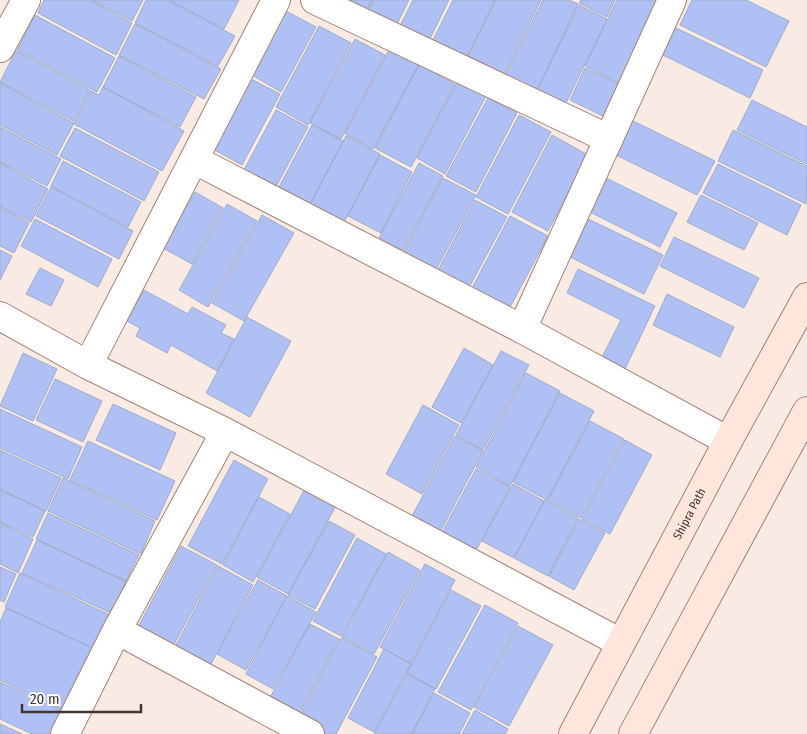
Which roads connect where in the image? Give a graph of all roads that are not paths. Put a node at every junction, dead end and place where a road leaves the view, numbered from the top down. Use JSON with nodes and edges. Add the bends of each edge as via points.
{"nodes":[{"id":1,"x":26,"y":0,"type":"edge"},
{"id":2,"x":276,"y":0,"type":"edge"},
{"id":3,"x":315,"y":0,"type":"edge"},
{"id":4,"x":672,"y":0,"type":"edge"},
{"id":5,"x":0,"y":48,"type":"edge"},
{"id":6,"x":609,"y":139,"type":"junction"},
{"id":7,"x":195,"y":160,"type":"junction"},
{"id":8,"x":807,"y":296,"type":"edge"},
{"id":9,"x":0,"y":316,"type":"edge"},
{"id":10,"x":522,"y":329,"type":"junction"},
{"id":11,"x":88,"y":365,"type":"junction"},
{"id":12,"x":807,"y":410,"type":"edge"},
{"id":13,"x":225,"y":432,"type":"junction"},
{"id":14,"x":728,"y":441,"type":"junction"},
{"id":15,"x":118,"y":630,"type":"junction"},
{"id":16,"x":621,"y":644,"type":"junction"},
{"id":17,"x":277,"y":726,"type":"edge"},
{"id":18,"x":65,"y":734,"type":"edge"},
{"id":19,"x":310,"y":734,"type":"edge"},
{"id":20,"x":574,"y":734,"type":"edge"},
{"id":21,"x":633,"y":734,"type":"edge"}],
"edges":[{"from":1,"to":5,"type":"street"},
{"from":2,"to":7,"type":"street"},
{"from":3,"to":6,"type":"street"},
{"from":4,"to":6,"type":"street"},
{"from":6,"to":10,"type":"street"},
{"from":7,"to":10,"type":"street"},
{"from":7,"to":11,"type":"street"},
{"from":8,"to":14,"type":"street","name":"Shipra Path"},
{"from":9,"to":11,"type":"street"},
{"from":10,"to":14,"type":"street"},
{"from":11,"to":13,"type":"street"},
{"from":12,"to":21,"type":"street"},
{"from":13,"to":15,"type":"street"},
{"from":13,"to":16,"type":"street"},
{"from":14,"to":16,"type":"street","name":"Shipra Path"},
{"from":15,"to":17,"type":"street"},
{"from":15,"to":18,"type":"street"},
{"from":16,"to":20,"type":"street","name":"Shipra Path"},
{"from":17,"to":19,"type":"street"}]}
